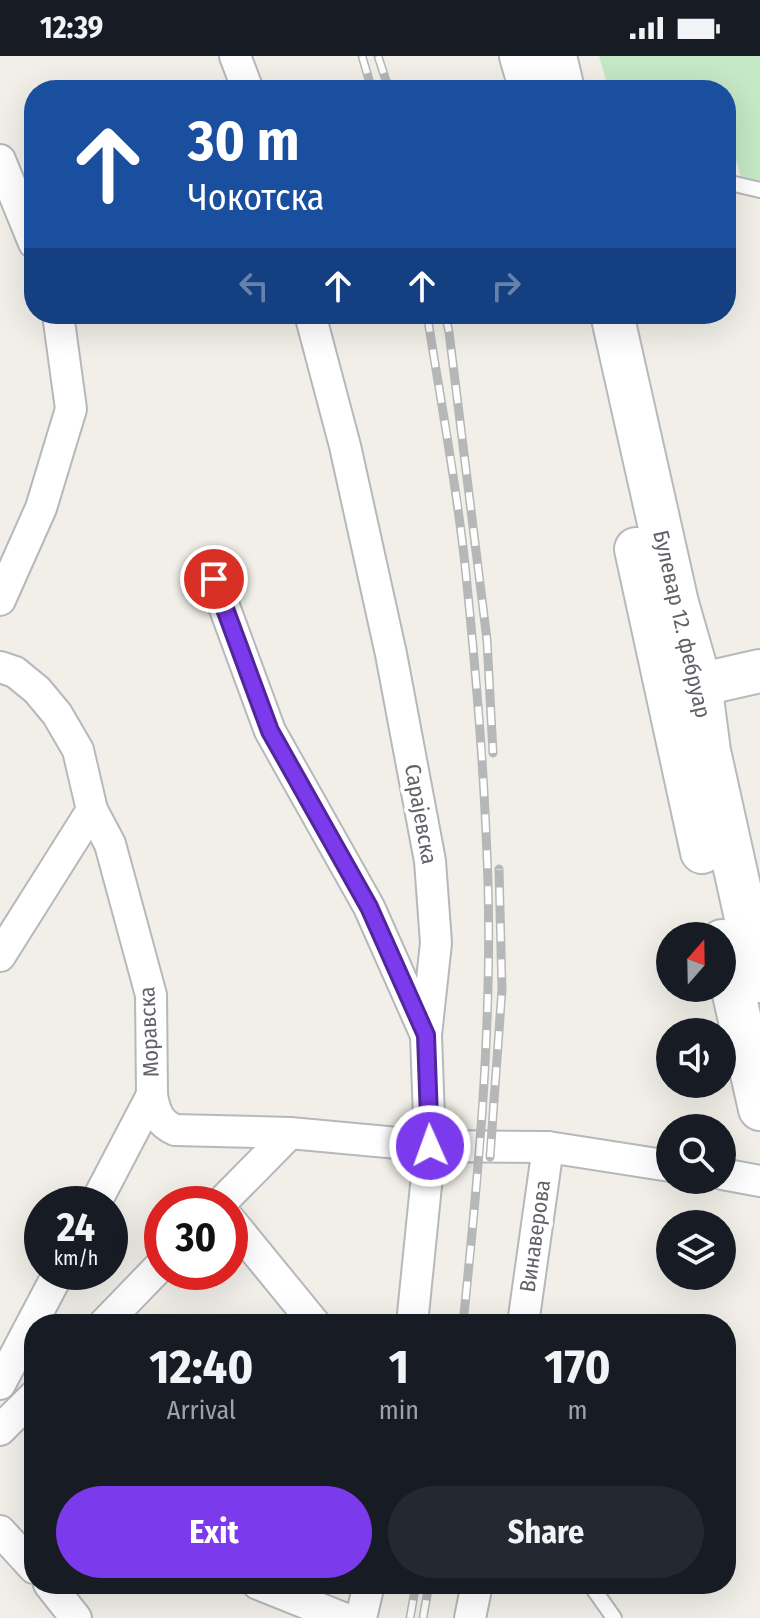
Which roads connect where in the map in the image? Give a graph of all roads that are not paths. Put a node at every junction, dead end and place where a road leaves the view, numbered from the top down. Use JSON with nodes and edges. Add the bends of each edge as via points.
{"nodes":[{"id":1,"x":235,"y":56,"type":"edge"},
{"id":2,"x":521,"y":56,"type":"edge"},
{"id":3,"x":555,"y":56,"type":"edge"},
{"id":4,"x":244,"y":80,"type":"edge"},
{"id":5,"x":528,"y":80,"type":"edge"},
{"id":6,"x":561,"y":80,"type":"edge"},
{"id":7,"x":0,"y":160,"type":"edge"},
{"id":8,"x":736,"y":184,"type":"edge"},
{"id":9,"x":760,"y":190,"type":"edge"},
{"id":10,"x":24,"y":219,"type":"edge"},
{"id":11,"x":59,"y":324,"type":"edge"},
{"id":12,"x":313,"y":324,"type":"edge"},
{"id":13,"x":586,"y":324,"type":"edge"},
{"id":14,"x":614,"y":324,"type":"edge"},
{"id":15,"x":214,"y":579,"type":"dead end"},
{"id":16,"x":0,"y":600,"type":"edge"},
{"id":17,"x":0,"y":667,"type":"edge"},
{"id":18,"x":760,"y":671,"type":"edge"},
{"id":19,"x":683,"y":688,"type":"junction"},
{"id":20,"x":92,"y":810,"type":"junction"},
{"id":21,"x":718,"y":922,"type":"edge"},
{"id":22,"x":0,"y":956,"type":"edge"},
{"id":23,"x":760,"y":981,"type":"edge"},
{"id":24,"x":735,"y":1002,"type":"edge"},
{"id":25,"x":426,"y":1035,"type":"junction"},
{"id":26,"x":152,"y":1095,"type":"junction"},
{"id":27,"x":760,"y":1109,"type":"edge"},
{"id":28,"x":290,"y":1133,"type":"junction"},
{"id":29,"x":430,"y":1146,"type":"junction"},
{"id":30,"x":548,"y":1147,"type":"junction"},
{"id":31,"x":656,"y":1164,"type":"edge"},
{"id":32,"x":736,"y":1177,"type":"edge"},
{"id":33,"x":760,"y":1181,"type":"edge"},
{"id":34,"x":104,"y":1186,"type":"edge"},
{"id":35,"x":238,"y":1186,"type":"edge"},
{"id":36,"x":248,"y":1242,"type":"edge"},
{"id":37,"x":144,"y":1283,"type":"edge"},
{"id":38,"x":50,"y":1290,"type":"edge"},
{"id":39,"x":37,"y":1314,"type":"edge"},
{"id":40,"x":114,"y":1314,"type":"edge"},
{"id":41,"x":307,"y":1314,"type":"edge"},
{"id":42,"x":413,"y":1314,"type":"edge"},
{"id":43,"x":524,"y":1314,"type":"edge"},
{"id":44,"x":24,"y":1338,"type":"edge"},
{"id":45,"x":0,"y":1384,"type":"edge"},
{"id":46,"x":24,"y":1406,"type":"edge"},
{"id":47,"x":0,"y":1430,"type":"edge"},
{"id":48,"x":0,"y":1531,"type":"edge"},
{"id":49,"x":24,"y":1557,"type":"edge"},
{"id":50,"x":57,"y":1594,"type":"edge"},
{"id":51,"x":283,"y":1594,"type":"edge"},
{"id":52,"x":367,"y":1594,"type":"edge"},
{"id":53,"x":475,"y":1594,"type":"edge"},
{"id":54,"x":597,"y":1594,"type":"edge"},
{"id":55,"x":76,"y":1618,"type":"edge"},
{"id":56,"x":343,"y":1618,"type":"edge"},
{"id":57,"x":361,"y":1618,"type":"edge"},
{"id":58,"x":470,"y":1618,"type":"edge"},
{"id":59,"x":614,"y":1618,"type":"edge"}],
"edges":[{"from":1,"to":4,"type":"street"},
{"from":2,"to":5,"type":"main road"},
{"from":3,"to":6,"type":"main road"},
{"from":7,"to":10,"type":"street"},
{"from":8,"to":9,"type":"lane"},
{"from":11,"to":16,"type":"street","via":[[71,409],[41,508]]},
{"from":12,"to":25,"type":"street","name":"Сарајевска","via":[[388,639],[430,861],[436,943]]},
{"from":13,"to":19,"type":"main road","name":"Булевар 12. фебруар"},
{"from":14,"to":19,"type":"main road","name":"Булевар 12. фебруар","via":[[677,603]]},
{"from":15,"to":25,"type":"street","via":[[270,731],[369,907]]},
{"from":17,"to":20,"type":"street","name":"Моравска","via":[[37,690],[57,714],[78,750]]},
{"from":18,"to":19,"type":"main road"},
{"from":19,"to":21,"type":"main road","name":"Булевар 12. фебруар"},
{"from":19,"to":23,"type":"main road","name":"Булевар 12. фебруар","via":[[709,751]]},
{"from":20,"to":22,"type":"street"},
{"from":20,"to":26,"type":"street","name":"Моравска","via":[[110,844],[151,995]]},
{"from":24,"to":27,"type":"main road","name":"Булевар 12. фебруар"},
{"from":25,"to":29,"type":"street","name":"Сарајевска"},
{"from":26,"to":28,"type":"street","name":"Моравска","via":[[160,1119],[175,1130]]},
{"from":26,"to":34,"type":"street"},
{"from":28,"to":29,"type":"street","name":"Моравска"},
{"from":28,"to":35,"type":"street"},
{"from":29,"to":30,"type":"street","name":"Моравска"},
{"from":29,"to":42,"type":"street","name":"Сарајевска"},
{"from":30,"to":31,"type":"street","name":"Моравска"},
{"from":30,"to":43,"type":"street","name":"Винаверова"},
{"from":32,"to":33,"type":"street"},
{"from":36,"to":41,"type":"street"},
{"from":37,"to":40,"type":"street"},
{"from":38,"to":39,"type":"street"},
{"from":44,"to":45,"type":"street"},
{"from":46,"to":47,"type":"street"},
{"from":48,"to":49,"type":"street"},
{"from":50,"to":55,"type":"street"},
{"from":51,"to":56,"type":"street"},
{"from":52,"to":57,"type":"street"},
{"from":53,"to":58,"type":"street"},
{"from":54,"to":59,"type":"lane"}]}
